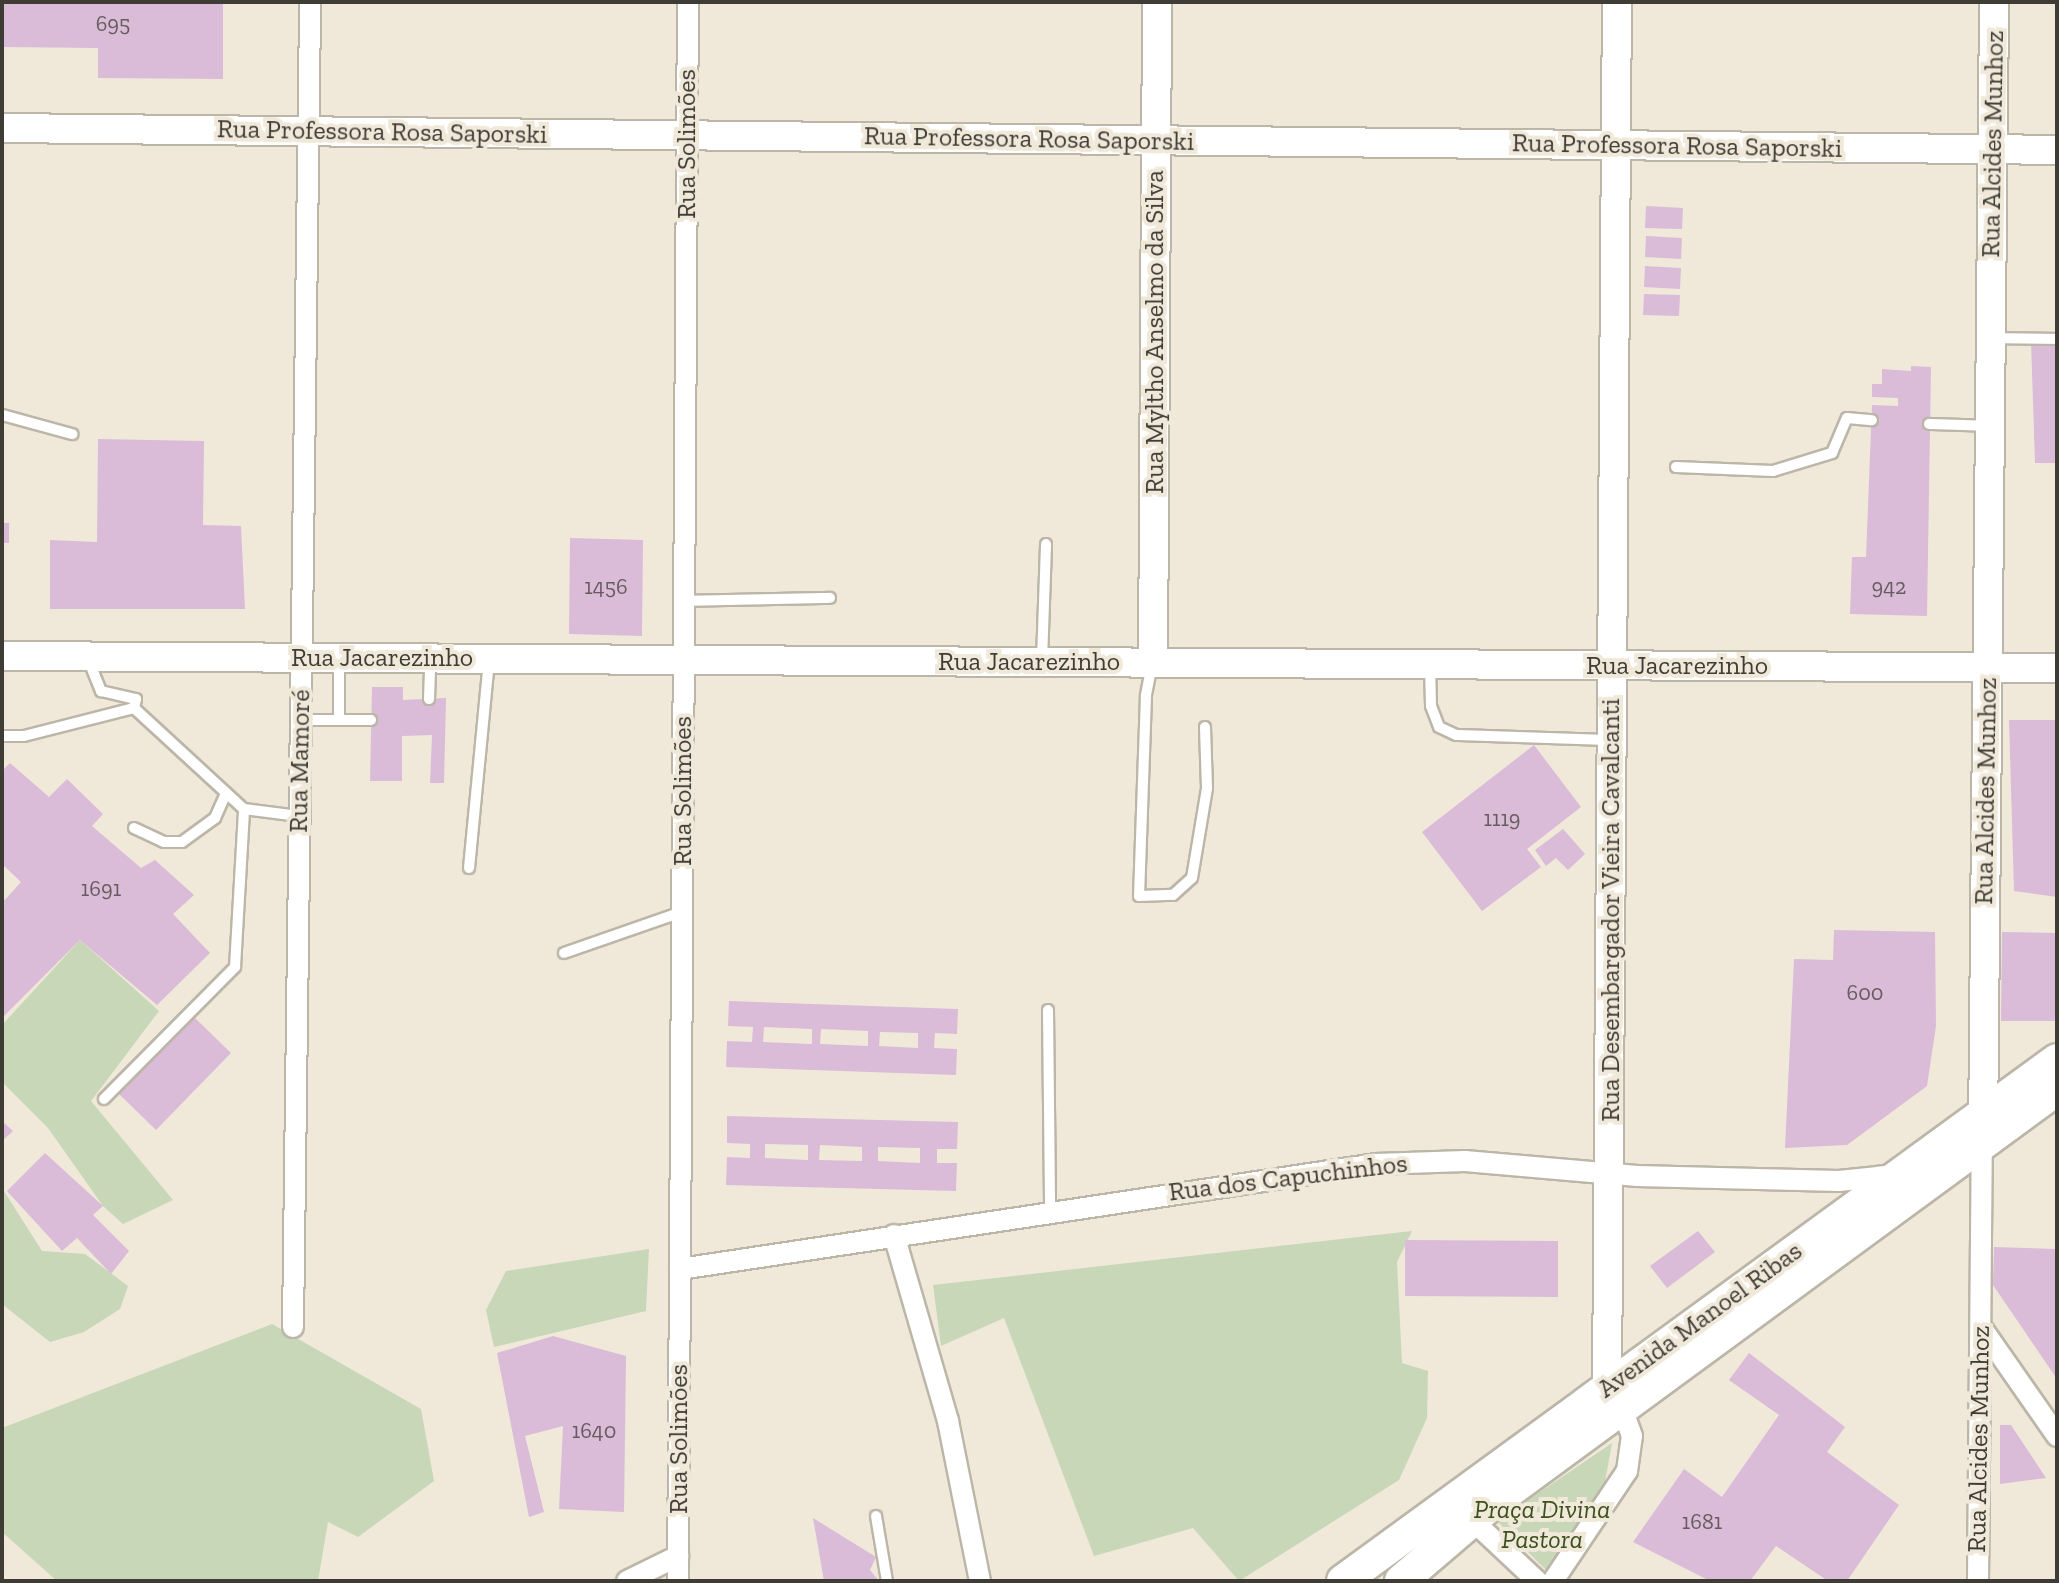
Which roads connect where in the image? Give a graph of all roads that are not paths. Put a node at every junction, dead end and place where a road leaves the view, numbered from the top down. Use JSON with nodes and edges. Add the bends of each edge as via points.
{"nodes":[{"id":1,"x":310,"y":2,"type":"edge"},
{"id":2,"x":688,"y":2,"type":"edge"},
{"id":3,"x":1157,"y":2,"type":"edge"},
{"id":4,"x":1617,"y":2,"type":"edge"},
{"id":5,"x":1994,"y":2,"type":"edge"},
{"id":6,"x":2,"y":128,"type":"edge"},
{"id":7,"x":308,"y":132,"type":"junction"},
{"id":8,"x":687,"y":136,"type":"junction"},
{"id":9,"x":1156,"y":141,"type":"junction"},
{"id":10,"x":1616,"y":146,"type":"junction"},
{"id":11,"x":1993,"y":149,"type":"junction"},
{"id":12,"x":2057,"y":150,"type":"edge"},
{"id":13,"x":1991,"y":338,"type":"junction"},
{"id":14,"x":2057,"y":339,"type":"edge"},
{"id":15,"x":2,"y":415,"type":"edge"},
{"id":16,"x":1872,"y":420,"type":"dead end"},
{"id":17,"x":1929,"y":424,"type":"dead end"},
{"id":18,"x":1990,"y":426,"type":"junction"},
{"id":19,"x":72,"y":434,"type":"dead end"},
{"id":20,"x":1676,"y":467,"type":"dead end"},
{"id":21,"x":1046,"y":544,"type":"dead end"},
{"id":22,"x":830,"y":598,"type":"dead end"},
{"id":23,"x":684,"y":601,"type":"junction"},
{"id":24,"x":2,"y":656,"type":"edge"},
{"id":25,"x":88,"y":656,"type":"junction"},
{"id":26,"x":302,"y":658,"type":"junction"},
{"id":27,"x":339,"y":658,"type":"junction"},
{"id":28,"x":430,"y":658,"type":"junction"},
{"id":29,"x":489,"y":659,"type":"junction"},
{"id":30,"x":684,"y":660,"type":"junction"},
{"id":31,"x":1042,"y":662,"type":"junction"},
{"id":32,"x":1153,"y":663,"type":"junction"},
{"id":33,"x":1430,"y":664,"type":"junction"},
{"id":34,"x":1613,"y":665,"type":"junction"},
{"id":35,"x":1987,"y":667,"type":"junction"},
{"id":36,"x":2057,"y":668,"type":"edge"},
{"id":37,"x":429,"y":699,"type":"dead end"},
{"id":38,"x":134,"y":708,"type":"junction"},
{"id":39,"x":301,"y":720,"type":"junction"},
{"id":40,"x":339,"y":720,"type":"junction"},
{"id":41,"x":371,"y":720,"type":"dead end"},
{"id":42,"x":1205,"y":727,"type":"dead end"},
{"id":43,"x":2,"y":736,"type":"edge"},
{"id":44,"x":1612,"y":740,"type":"junction"},
{"id":45,"x":226,"y":793,"type":"junction"},
{"id":46,"x":244,"y":809,"type":"junction"},
{"id":47,"x":299,"y":816,"type":"junction"},
{"id":48,"x":134,"y":828,"type":"dead end"},
{"id":49,"x":469,"y":868,"type":"dead end"},
{"id":50,"x":682,"y":912,"type":"junction"},
{"id":51,"x":564,"y":953,"type":"dead end"},
{"id":52,"x":1048,"y":1010,"type":"dead end"},
{"id":53,"x":2057,"y":1060,"type":"edge"},
{"id":54,"x":2057,"y":1089,"type":"edge"},
{"id":55,"x":104,"y":1099,"type":"dead end"},
{"id":56,"x":1982,"y":1129,"type":"junction"},
{"id":57,"x":1610,"y":1173,"type":"junction"},
{"id":58,"x":1901,"y":1174,"type":"junction"},
{"id":59,"x":1050,"y":1211,"type":"junction"},
{"id":60,"x":894,"y":1235,"type":"junction"},
{"id":61,"x":680,"y":1269,"type":"junction"},
{"id":62,"x":293,"y":1327,"type":"dead end"},
{"id":63,"x":1981,"y":1327,"type":"junction"},
{"id":64,"x":1615,"y":1399,"type":"junction"},
{"id":65,"x":2057,"y":1436,"type":"edge"},
{"id":66,"x":876,"y":1516,"type":"dead end"},
{"id":67,"x":1471,"y":1519,"type":"junction"},
{"id":68,"x":678,"y":1556,"type":"junction"},
{"id":69,"x":627,"y":1581,"type":"edge"},
{"id":70,"x":678,"y":1581,"type":"edge"},
{"id":71,"x":887,"y":1581,"type":"edge"},
{"id":72,"x":980,"y":1581,"type":"edge"},
{"id":73,"x":1343,"y":1581,"type":"edge"},
{"id":74,"x":1401,"y":1581,"type":"edge"},
{"id":75,"x":1537,"y":1581,"type":"edge"},
{"id":76,"x":1553,"y":1581,"type":"edge"},
{"id":77,"x":1978,"y":1581,"type":"edge"}],
"edges":[{"from":1,"to":7,"type":"street","name":"Rua Mamoré"},
{"from":2,"to":8,"type":"street","name":"Rua Solimões"},
{"from":3,"to":9,"type":"street","name":"Rua Myltho Anselmo da Silva"},
{"from":4,"to":10,"type":"street","name":"Rua Desembargador Vieira Cavalcanti"},
{"from":5,"to":11,"type":"street","name":"Rua Alcides Munhoz"},
{"from":6,"to":7,"type":"street","name":"Rua Professora Rosa Saporski"},
{"from":7,"to":8,"type":"street","name":"Rua Professora Rosa Saporski"},
{"from":7,"to":26,"type":"street","name":"Rua Mamoré"},
{"from":8,"to":9,"type":"street","name":"Rua Professora Rosa Saporski"},
{"from":8,"to":23,"type":"street","name":"Rua Solimões"},
{"from":9,"to":10,"type":"street","name":"Rua Professora Rosa Saporski"},
{"from":9,"to":32,"type":"street","name":"Rua Myltho Anselmo da Silva"},
{"from":10,"to":11,"type":"street","name":"Rua Professora Rosa Saporski"},
{"from":10,"to":34,"type":"street","name":"Rua Desembargador Vieira Cavalcanti"},
{"from":11,"to":12,"type":"street","name":"Rua Professora Rosa Saporski"},
{"from":11,"to":13,"type":"street","name":"Rua Alcides Munhoz"},
{"from":13,"to":14,"type":"lane"},
{"from":13,"to":18,"type":"street","name":"Rua Alcides Munhoz"},
{"from":15,"to":19,"type":"lane"},
{"from":16,"to":20,"type":"lane","via":[[1847,418],[1832,453],[1773,471]]},
{"from":17,"to":18,"type":"lane"},
{"from":18,"to":35,"type":"street","name":"Rua Alcides Munhoz"},
{"from":21,"to":31,"type":"lane"},
{"from":22,"to":23,"type":"lane"},
{"from":23,"to":30,"type":"street","name":"Rua Solimões"},
{"from":24,"to":25,"type":"street","name":"Rua Jacarezinho"},
{"from":25,"to":26,"type":"street","name":"Rua Jacarezinho"},
{"from":25,"to":38,"type":"lane","via":[[101,691],[136,699]]},
{"from":26,"to":27,"type":"street","name":"Rua Jacarezinho"},
{"from":26,"to":39,"type":"street","name":"Rua Mamoré"},
{"from":27,"to":28,"type":"street","name":"Rua Jacarezinho"},
{"from":27,"to":40,"type":"lane"},
{"from":28,"to":29,"type":"street","name":"Rua Jacarezinho"},
{"from":28,"to":37,"type":"lane"},
{"from":29,"to":30,"type":"street","name":"Rua Jacarezinho"},
{"from":29,"to":49,"type":"lane"},
{"from":30,"to":31,"type":"street","name":"Rua Jacarezinho"},
{"from":30,"to":50,"type":"street","name":"Rua Solimões"},
{"from":31,"to":32,"type":"street","name":"Rua Jacarezinho"},
{"from":32,"to":33,"type":"street","name":"Rua Jacarezinho"},
{"from":32,"to":42,"type":"lane","via":[[1146,696],[1139,896],[1173,895],[1192,878],[1207,788]]},
{"from":33,"to":34,"type":"street","name":"Rua Jacarezinho"},
{"from":33,"to":44,"type":"lane","via":[[1431,706],[1439,727],[1456,735]]},
{"from":34,"to":35,"type":"street","name":"Rua Jacarezinho"},
{"from":34,"to":44,"type":"street","name":"Rua Desembargador Vieira Cavalcanti"},
{"from":35,"to":36,"type":"street","name":"Rua Jacarezinho"},
{"from":35,"to":56,"type":"street","name":"Rua Alcides Munhoz"},
{"from":38,"to":43,"type":"lane","via":[[24,736]]},
{"from":38,"to":45,"type":"lane"},
{"from":39,"to":40,"type":"lane"},
{"from":39,"to":47,"type":"street","name":"Rua Mamoré"},
{"from":40,"to":41,"type":"lane"},
{"from":44,"to":57,"type":"street","name":"Rua Desembargador Vieira Cavalcanti"},
{"from":45,"to":46,"type":"lane"},
{"from":45,"to":48,"type":"lane","via":[[215,818],[182,842],[164,842]]},
{"from":46,"to":47,"type":"lane"},
{"from":46,"to":55,"type":"lane","via":[[235,967]]},
{"from":47,"to":62,"type":"street","name":"Rua Mamoré"},
{"from":50,"to":51,"type":"lane"},
{"from":50,"to":61,"type":"street","name":"Rua Solimões"},
{"from":52,"to":59,"type":"lane"},
{"from":53,"to":56,"type":"main road","name":"Avenida Manoel Ribas"},
{"from":54,"to":56,"type":"main road","name":"Avenida Manoel Ribas"},
{"from":56,"to":58,"type":"main road","name":"Avenida Manoel Ribas"},
{"from":56,"to":63,"type":"street","name":"Rua Alcides Munhoz"},
{"from":56,"to":64,"type":"main road","name":"Avenida Manoel Ribas"},
{"from":57,"to":58,"type":"street","name":"Rua dos Capuchinhos","via":[[1839,1181]]},
{"from":57,"to":59,"type":"street","name":"Rua dos Capuchinhos","via":[[1481,1162],[1376,1164]]},
{"from":57,"to":64,"type":"street","name":"Rua Desembargador Vieira Cavalcanti"},
{"from":58,"to":64,"type":"main road","name":"Avenida Manoel Ribas"},
{"from":59,"to":60,"type":"street","name":"Rua dos Capuchinhos"},
{"from":60,"to":61,"type":"street","name":"Rua dos Capuchinhos"},
{"from":60,"to":72,"type":"street","via":[[948,1421]]},
{"from":61,"to":68,"type":"street","name":"Rua Solimões"},
{"from":63,"to":65,"type":"street"},
{"from":63,"to":77,"type":"street","name":"Rua Alcides Munhoz"},
{"from":64,"to":67,"type":"main road","name":"Avenida Manoel Ribas"},
{"from":64,"to":73,"type":"main road","name":"Avenida Manoel Ribas"},
{"from":64,"to":76,"type":"street","via":[[1632,1436],[1627,1471]]},
{"from":66,"to":71,"type":"lane"},
{"from":67,"to":74,"type":"main road","name":"Avenida Manoel Ribas"},
{"from":67,"to":75,"type":"street"},
{"from":68,"to":69,"type":"street"},
{"from":68,"to":70,"type":"street","name":"Rua Solimões"}]}
